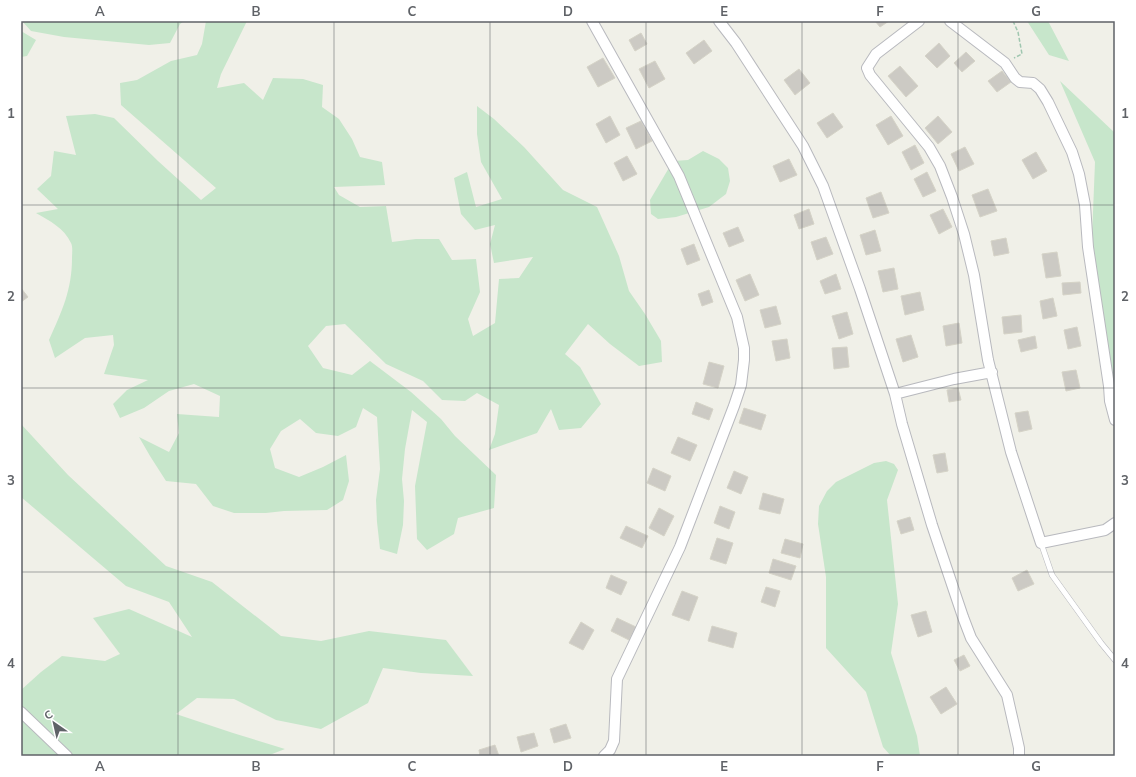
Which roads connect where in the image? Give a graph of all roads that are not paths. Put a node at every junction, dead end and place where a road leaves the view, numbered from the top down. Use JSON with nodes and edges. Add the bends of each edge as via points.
{"nodes":[{"id":1,"x":592,"y":21,"type":"edge"},
{"id":2,"x":719,"y":21,"type":"edge"},
{"id":3,"x":919,"y":21,"type":"edge"},
{"id":4,"x":950,"y":21,"type":"edge"},
{"id":5,"x":992,"y":372,"type":"junction"},
{"id":6,"x":895,"y":394,"type":"junction"},
{"id":7,"x":1115,"y":420,"type":"edge"},
{"id":8,"x":1115,"y":523,"type":"edge"},
{"id":9,"x":1041,"y":542,"type":"junction"},
{"id":10,"x":1115,"y":660,"type":"edge"},
{"id":11,"x":21,"y":712,"type":"edge"},
{"id":12,"x":67,"y":756,"type":"edge"},
{"id":13,"x":604,"y":756,"type":"edge"},
{"id":14,"x":1019,"y":756,"type":"edge"}],
"edges":[{"from":1,"to":13,"type":"street","via":[[682,181],[737,317],[744,348],[741,386],[680,547],[617,679],[614,741]]},
{"from":2,"to":6,"type":"street","via":[[803,146],[819,179]]},
{"from":3,"to":5,"type":"street","via":[[876,54],[867,68],[929,147],[940,166],[952,197],[974,275]]},
{"from":4,"to":7,"type":"street","via":[[1005,63],[1020,82],[1033,83],[1040,89],[1072,152],[1085,205],[1088,247],[1110,401]]},
{"from":5,"to":6,"type":"street","via":[[947,380]]},
{"from":5,"to":9,"type":"street","via":[[1011,452]]},
{"from":6,"to":14,"type":"street","via":[[932,525],[963,617],[971,638],[1007,694]]},
{"from":8,"to":9,"type":"street","via":[[1105,530]]},
{"from":9,"to":10,"type":"lane","via":[[1052,575]]},
{"from":11,"to":12,"type":"street"}]}
